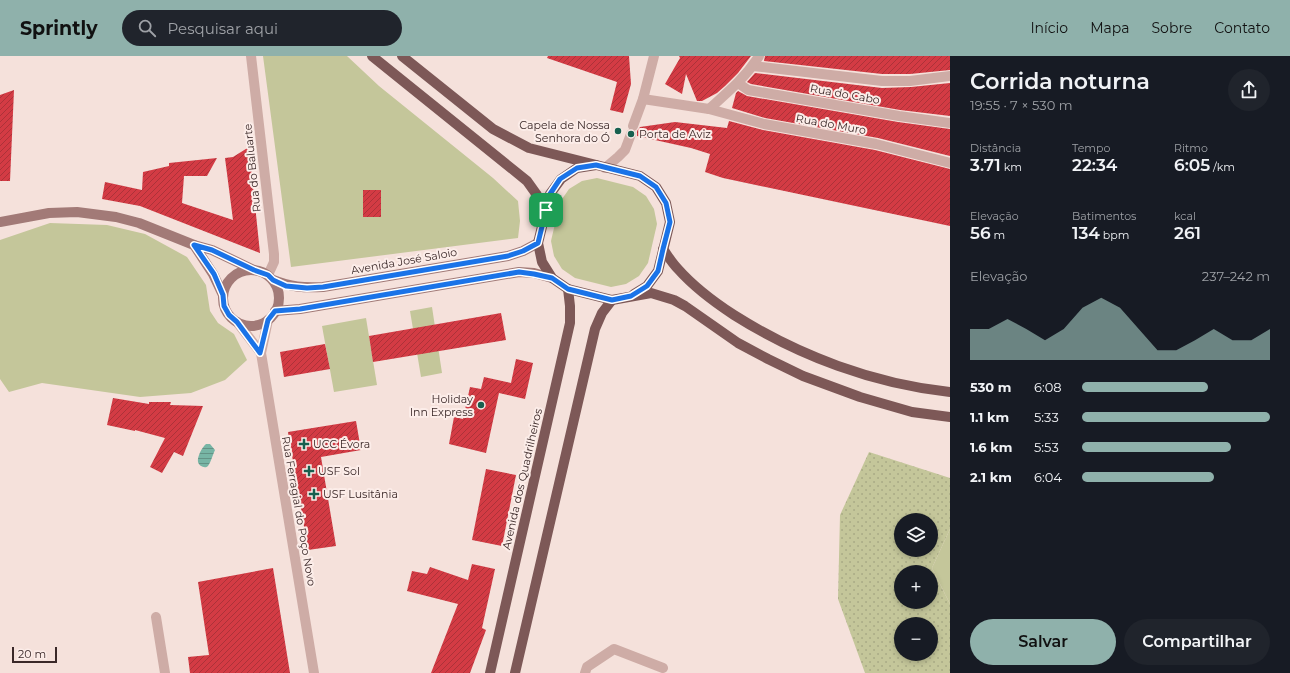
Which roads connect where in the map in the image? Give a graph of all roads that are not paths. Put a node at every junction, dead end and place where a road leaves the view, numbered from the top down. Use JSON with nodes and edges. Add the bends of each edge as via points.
{"nodes":[{"id":1,"x":251,"y":56,"type":"edge"},
{"id":2,"x":372,"y":56,"type":"edge"},
{"id":3,"x":402,"y":56,"type":"edge"},
{"id":4,"x":654,"y":56,"type":"edge"},
{"id":5,"x":759,"y":56,"type":"edge"},
{"id":6,"x":753,"y":66,"type":"junction"},
{"id":7,"x":950,"y":76,"type":"edge"},
{"id":8,"x":738,"y":83,"type":"junction"},
{"id":9,"x":643,"y":99,"type":"junction"},
{"id":10,"x":709,"y":109,"type":"junction"},
{"id":11,"x":950,"y":123,"type":"edge"},
{"id":12,"x":950,"y":163,"type":"edge"},
{"id":13,"x":600,"y":166,"type":"junction"},
{"id":14,"x":546,"y":210,"type":"junction"},
{"id":15,"x":0,"y":222,"type":"edge"},
{"id":16,"x":538,"y":243,"type":"junction"},
{"id":17,"x":194,"y":245,"type":"junction"},
{"id":18,"x":663,"y":249,"type":"junction"},
{"id":19,"x":254,"y":270,"type":"junction"},
{"id":20,"x":270,"y":278,"type":"junction"},
{"id":21,"x":552,"y":278,"type":"junction"},
{"id":22,"x":568,"y":289,"type":"junction"},
{"id":23,"x":223,"y":295,"type":"junction"},
{"id":24,"x":631,"y":296,"type":"junction"},
{"id":25,"x":612,"y":300,"type":"junction"},
{"id":26,"x":275,"y":311,"type":"junction"},
{"id":27,"x":268,"y":320,"type":"junction"},
{"id":28,"x":237,"y":322,"type":"junction"},
{"id":29,"x":260,"y":353,"type":"junction"},
{"id":30,"x":950,"y":392,"type":"edge"},
{"id":31,"x":950,"y":417,"type":"edge"},
{"id":32,"x":156,"y":617,"type":"dead end"},
{"id":33,"x":663,"y":668,"type":"dead end"},
{"id":34,"x":165,"y":673,"type":"edge"},
{"id":35,"x":314,"y":673,"type":"edge"},
{"id":36,"x":490,"y":673,"type":"edge"},
{"id":37,"x":515,"y":673,"type":"edge"},
{"id":38,"x":585,"y":673,"type":"edge"}],
"edges":[{"from":1,"to":20,"type":"street","name":"Rua do Baluarte","via":[[274,254]]},
{"from":2,"to":14,"type":"main road","via":[[527,181]]},
{"from":3,"to":13,"type":"main road","via":[[493,129],[529,148]]},
{"from":4,"to":9,"type":"street"},
{"from":5,"to":6,"type":"street"},
{"from":6,"to":7,"type":"street","via":[[882,81],[910,81]]},
{"from":6,"to":8,"type":"street"},
{"from":8,"to":10,"type":"street"},
{"from":8,"to":11,"type":"street","name":"Rua do Cabo","via":[[748,90]]},
{"from":9,"to":10,"type":"street","name":"Rua do Muro"},
{"from":9,"to":13,"type":"street","via":[[625,150],[618,157]]},
{"from":10,"to":12,"type":"street","name":"Rua do Muro","via":[[764,124],[876,144]]},
{"from":13,"to":14,"type":"main road","via":[[577,168],[560,179],[550,194]]},
{"from":13,"to":18,"type":"main road","via":[[640,176],[656,187],[666,203],[670,222]]},
{"from":14,"to":16,"type":"main road"},
{"from":15,"to":17,"type":"main road","via":[[49,214],[99,214],[139,223]]},
{"from":16,"to":20,"type":"main road","name":"Avenida José Saloio","via":[[508,256],[323,287],[286,286]]},
{"from":16,"to":21,"type":"main road","via":[[542,262]]},
{"from":17,"to":19,"type":"main road","via":[[212,250]]},
{"from":17,"to":23,"type":"main road","via":[[214,274]]},
{"from":18,"to":24,"type":"main road","via":[[658,271],[647,286]]},
{"from":18,"to":30,"type":"main road","via":[[677,268],[698,288],[755,328],[823,360],[869,376]]},
{"from":19,"to":20,"type":"main road"},
{"from":19,"to":23,"type":"main road","via":[[243,271],[233,276],[226,284]]},
{"from":20,"to":26,"type":"main road","via":[[278,290],[279,301]]},
{"from":21,"to":22,"type":"main road"},
{"from":21,"to":26,"type":"main road","via":[[519,272]]},
{"from":22,"to":25,"type":"main road"},
{"from":22,"to":36,"type":"main road","name":"Avenida dos Quadrilheiros","via":[[570,323]]},
{"from":23,"to":28,"type":"main road","via":[[224,306]]},
{"from":24,"to":25,"type":"main road"},
{"from":24,"to":31,"type":"main road","via":[[651,294],[674,300],[738,343],[768,359],[860,398],[912,412]]},
{"from":25,"to":37,"type":"main road","via":[[602,313],[595,329]]},
{"from":26,"to":27,"type":"main road"},
{"from":27,"to":28,"type":"main road","via":[[248,326]]},
{"from":27,"to":29,"type":"street"},
{"from":28,"to":29,"type":"street"},
{"from":29,"to":35,"type":"street","name":"Rua Ferragial do Poço Novo"},
{"from":32,"to":34,"type":"street"},
{"from":33,"to":38,"type":"street","via":[[614,649],[587,667]]}]}
